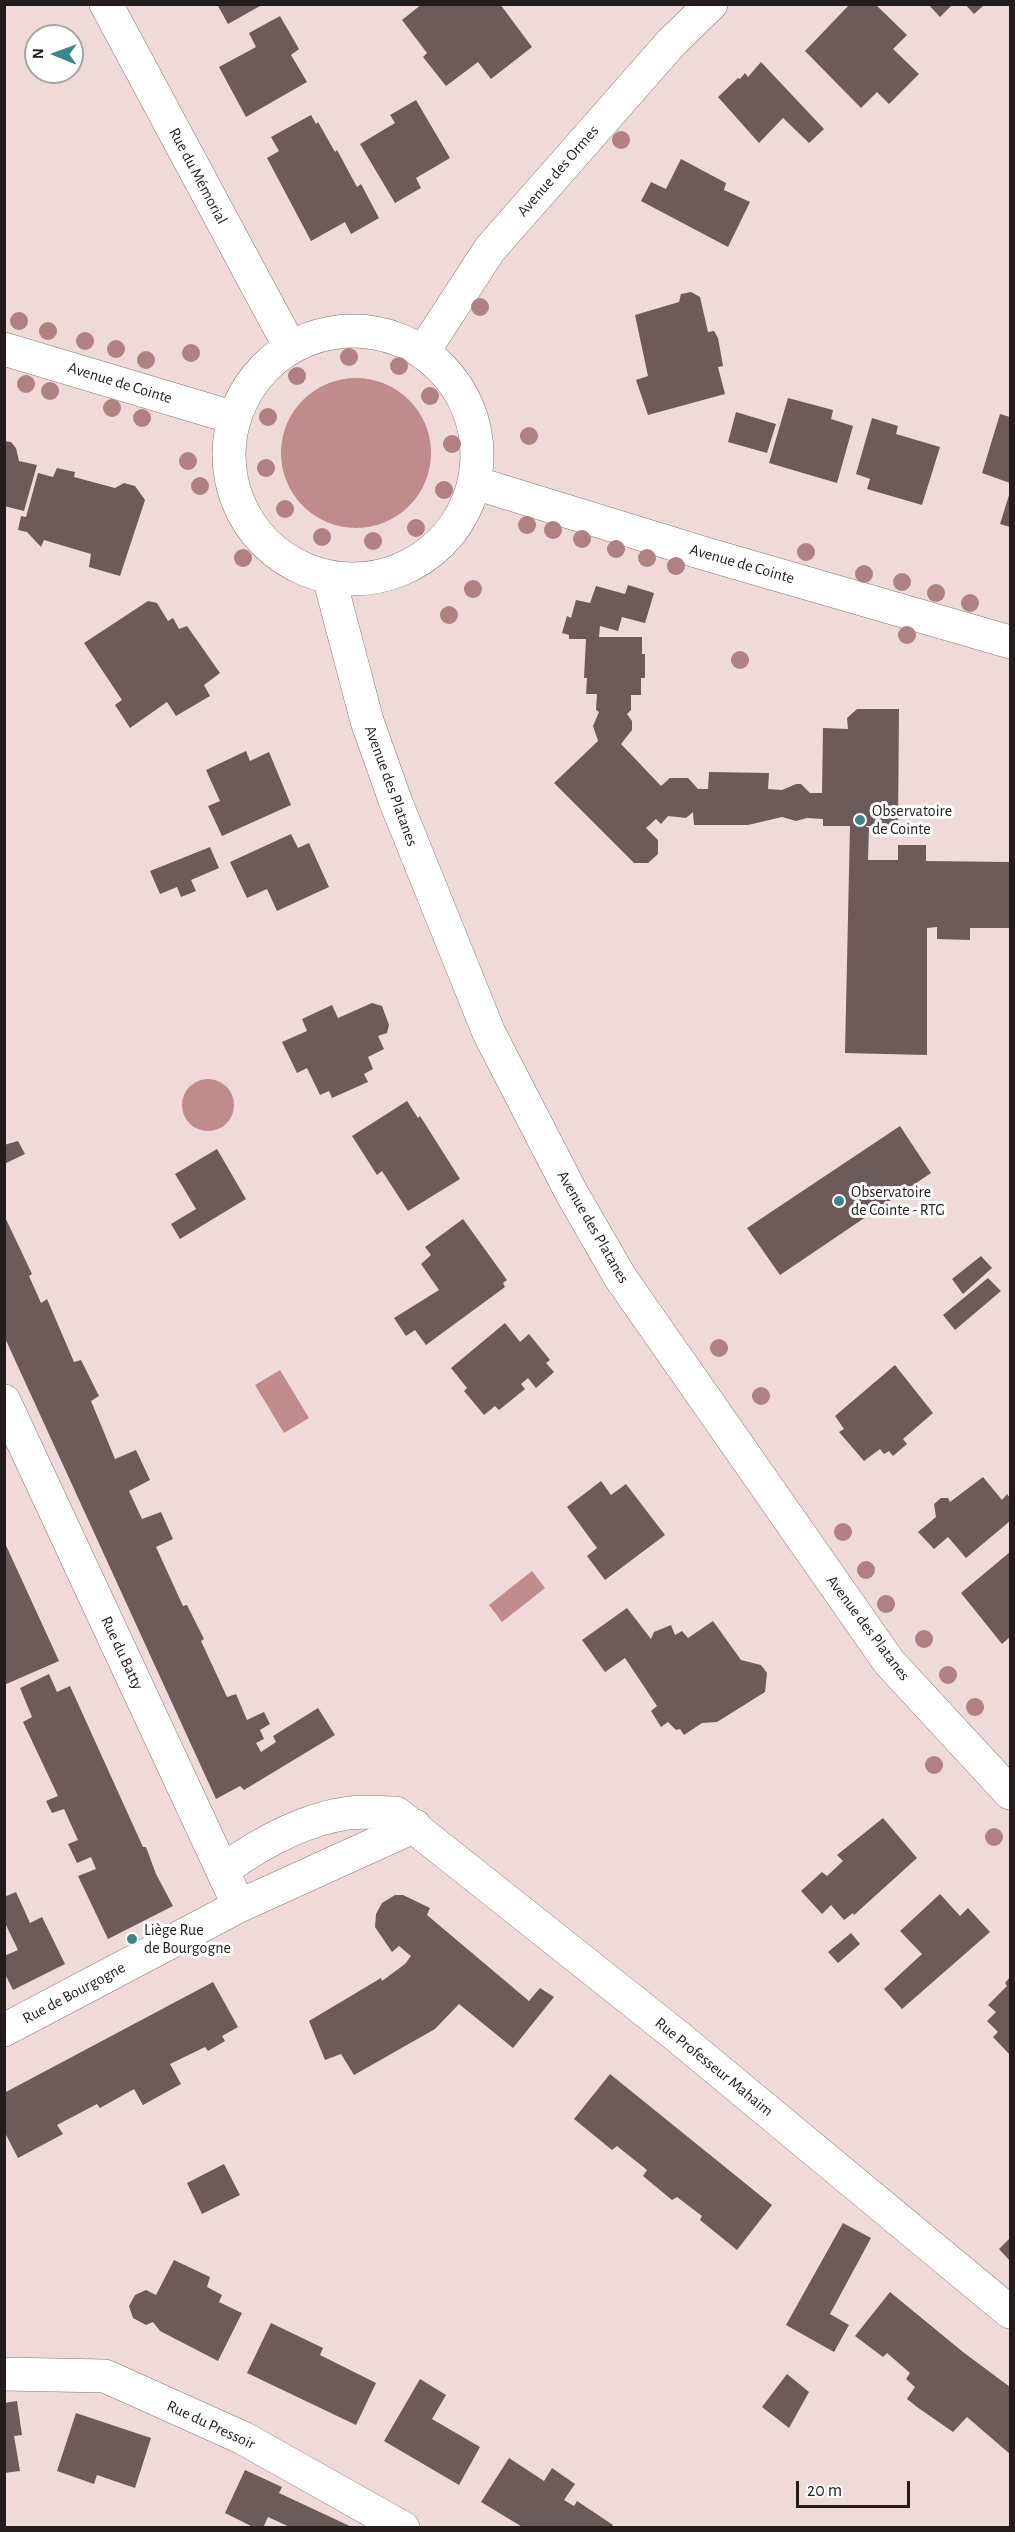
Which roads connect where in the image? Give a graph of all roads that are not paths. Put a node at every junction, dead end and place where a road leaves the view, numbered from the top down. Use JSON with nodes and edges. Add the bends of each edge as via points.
{"nodes":[{"id":1,"x":106,"y":4,"type":"edge"},
{"id":2,"x":711,"y":4,"type":"edge"},
{"id":3,"x":290,"y":346,"type":"junction"},
{"id":4,"x":4,"y":349,"type":"edge"},
{"id":5,"x":423,"y":352,"type":"junction"},
{"id":6,"x":235,"y":418,"type":"junction"},
{"id":7,"x":475,"y":483,"type":"junction"},
{"id":8,"x":329,"y":577,"type":"junction"},
{"id":9,"x":1011,"y":642,"type":"edge"},
{"id":10,"x":4,"y":1401,"type":"edge"},
{"id":11,"x":1011,"y":1793,"type":"edge"},
{"id":12,"x":415,"y":1826,"type":"junction"},
{"id":13,"x":223,"y":1870,"type":"junction"},
{"id":14,"x":239,"y":1906,"type":"junction"},
{"id":15,"x":4,"y":2030,"type":"edge"},
{"id":16,"x":1011,"y":2312,"type":"edge"},
{"id":17,"x":4,"y":2374,"type":"edge"},
{"id":18,"x":403,"y":2528,"type":"edge"}],
"edges":[{"from":1,"to":3,"type":"street","name":"Rue du Mémorial"},
{"from":2,"to":5,"type":"street","name":"Avenue des Ormes","via":[[490,249]]},
{"from":3,"to":5,"type":"street","via":[[321,335],[357,330],[391,336]]},
{"from":3,"to":6,"type":"street","via":[[262,369],[243,395]]},
{"from":4,"to":6,"type":"street","name":"Avenue de Cointe"},
{"from":5,"to":7,"type":"street","via":[[450,376],[468,407],[477,444]]},
{"from":6,"to":8,"type":"street","via":[[229,441],[230,472],[241,508],[262,540],[292,564]]},
{"from":7,"to":8,"type":"street","via":[[460,518],[436,548],[404,569],[367,579]]},
{"from":7,"to":9,"type":"street","name":"Avenue de Cointe"},
{"from":8,"to":11,"type":"street","name":"Avenue des Platanes","via":[[367,721],[395,800],[489,1033],[571,1192],[620,1277],[889,1662]]},
{"from":10,"to":13,"type":"street","name":"Rue du Batty"},
{"from":12,"to":13,"type":"street","name":"Rue Professeur Mahaim","via":[[396,1813],[332,1817],[252,1849]]},
{"from":12,"to":14,"type":"street"},
{"from":12,"to":16,"type":"street","name":"Rue Professeur Mahaim"},
{"from":13,"to":14,"type":"street","name":"Rue du Batty"},
{"from":14,"to":15,"type":"street","name":"Rue de Bourgogne"},
{"from":17,"to":18,"type":"street","name":"Rue du Pressoir","via":[[105,2376],[243,2438]]}]}
